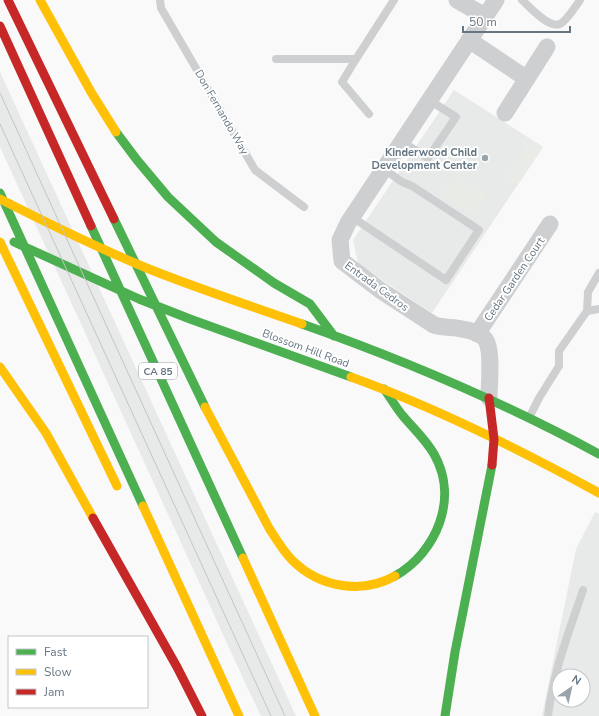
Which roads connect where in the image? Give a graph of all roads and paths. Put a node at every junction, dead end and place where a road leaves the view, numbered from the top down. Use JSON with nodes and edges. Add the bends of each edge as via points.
{"nodes":[{"id":1,"x":8,"y":0,"type":"edge"},
{"id":2,"x":40,"y":0,"type":"edge"},
{"id":3,"x":160,"y":0,"type":"edge"},
{"id":4,"x":394,"y":0,"type":"edge"},
{"id":5,"x":457,"y":0,"type":"edge"},
{"id":6,"x":496,"y":0,"type":"edge"},
{"id":7,"x":522,"y":0,"type":"edge"},
{"id":8,"x":580,"y":0,"type":"edge"},
{"id":9,"x":485,"y":16,"type":"junction"},
{"id":10,"x":0,"y":26,"type":"edge"},
{"id":11,"x":469,"y":40,"type":"junction"},
{"id":12,"x":548,"y":47,"type":"dead end"},
{"id":13,"x":276,"y":59,"type":"dead end"},
{"id":14,"x":356,"y":60,"type":"junction"},
{"id":15,"x":527,"y":79,"type":"junction"},
{"id":16,"x":429,"y":100,"type":"junction"},
{"id":17,"x":505,"y":113,"type":"dead end"},
{"id":18,"x":369,"y":114,"type":"dead end"},
{"id":19,"x":402,"y":142,"type":"junction"},
{"id":20,"x":384,"y":169,"type":"junction"},
{"id":21,"x":0,"y":193,"type":"edge"},
{"id":22,"x":0,"y":199,"type":"edge"},
{"id":23,"x":304,"y":207,"type":"dead end"},
{"id":24,"x":352,"y":217,"type":"junction"},
{"id":25,"x":550,"y":224,"type":"dead end"},
{"id":26,"x":0,"y":235,"type":"edge"},
{"id":27,"x":0,"y":242,"type":"edge"},
{"id":28,"x":599,"y":273,"type":"edge"},
{"id":29,"x":599,"y":309,"type":"edge"},
{"id":30,"x":587,"y":311,"type":"junction"},
{"id":31,"x":477,"y":334,"type":"junction"},
{"id":32,"x":334,"y":336,"type":"junction"},
{"id":33,"x":0,"y":367,"type":"edge"},
{"id":34,"x":384,"y":389,"type":"junction"},
{"id":35,"x":489,"y":398,"type":"junction"},
{"id":36,"x":530,"y":417,"type":"junction"},
{"id":37,"x":494,"y":439,"type":"junction"},
{"id":38,"x":599,"y":454,"type":"edge"},
{"id":39,"x":599,"y":493,"type":"edge"},
{"id":40,"x":122,"y":496,"type":"dead end"},
{"id":41,"x":163,"y":571,"type":"dead end"},
{"id":42,"x":583,"y":590,"type":"dead end"},
{"id":43,"x":209,"y":650,"type":"junction"},
{"id":44,"x":202,"y":716,"type":"edge"},
{"id":45,"x":239,"y":716,"type":"edge"},
{"id":46,"x":315,"y":716,"type":"edge"},
{"id":47,"x":445,"y":716,"type":"edge"},
{"id":48,"x":548,"y":716,"type":"edge"}],
"edges":[{"from":1,"to":34,"type":"main road","via":[[221,441],[277,542],[300,568],[335,585],[374,585],[399,574],[427,548],[443,515],[444,484],[441,468],[434,453]]},
{"from":2,"to":32,"type":"main road","via":[[114,128],[168,197],[216,242],[274,283],[310,304]]},
{"from":3,"to":23,"type":"lane","name":"Don Fernando Way","via":[[161,8],[255,170]]},
{"from":4,"to":14,"type":"lane"},
{"from":5,"to":9,"type":"street"},
{"from":6,"to":9,"type":"street","name":"Entrada Cedros"},
{"from":7,"to":8,"type":"lane","via":[[548,23],[554,25],[561,23]]},
{"from":9,"to":11,"type":"street","name":"Entrada Cedros"},
{"from":10,"to":46,"type":"main road","number":"CA 85"},
{"from":11,"to":15,"type":"street"},
{"from":11,"to":16,"type":"street","name":"Entrada Cedros"},
{"from":12,"to":15,"type":"street"},
{"from":13,"to":14,"type":"lane"},
{"from":14,"to":18,"type":"lane","via":[[342,82]]},
{"from":15,"to":17,"type":"street"},
{"from":16,"to":19,"type":"street","name":"Entrada Cedros"},
{"from":16,"to":19,"type":"lane","via":[[456,117],[440,142],[428,158]]},
{"from":19,"to":20,"type":"street","name":"Entrada Cedros"},
{"from":20,"to":24,"type":"street","name":"Entrada Cedros"},
{"from":20,"to":24,"type":"lane","via":[[479,230],[446,280]]},
{"from":21,"to":43,"type":"main road"},
{"from":22,"to":32,"type":"main road","name":"Blossom Hill Road","via":[[81,239],[171,277]]},
{"from":24,"to":31,"type":"street","name":"Entrada Cedros","via":[[340,240],[342,261],[380,290],[434,325],[463,329]]},
{"from":25,"to":31,"type":"street","name":"Cedar Garden Court"},
{"from":26,"to":34,"type":"main road","name":"Blossom Hill Road","via":[[93,279],[190,319]]},
{"from":27,"to":40,"type":"main road"},
{"from":28,"to":30,"type":"lane","via":[[588,292]]},
{"from":29,"to":30,"type":"lane"},
{"from":30,"to":36,"type":"lane","via":[[559,351],[560,366]]},
{"from":31,"to":35,"type":"street","via":[[485,339],[489,348]]},
{"from":32,"to":35,"type":"main road","name":"Blossom Hill Road","via":[[430,372]]},
{"from":33,"to":44,"type":"main road","via":[[46,433]]},
{"from":34,"to":37,"type":"main road","name":"Blossom Hill Road"},
{"from":35,"to":36,"type":"main road","name":"Blossom Hill Road"},
{"from":35,"to":37,"type":"main road"},
{"from":36,"to":38,"type":"main road","name":"Blossom Hill Road"},
{"from":37,"to":39,"type":"main road","name":"Blossom Hill Road"},
{"from":37,"to":47,"type":"main road","via":[[493,460],[458,631]]},
{"from":41,"to":43,"type":"main road"},
{"from":42,"to":48,"type":"lane","via":[[560,659]]},
{"from":43,"to":45,"type":"main road"}]}
